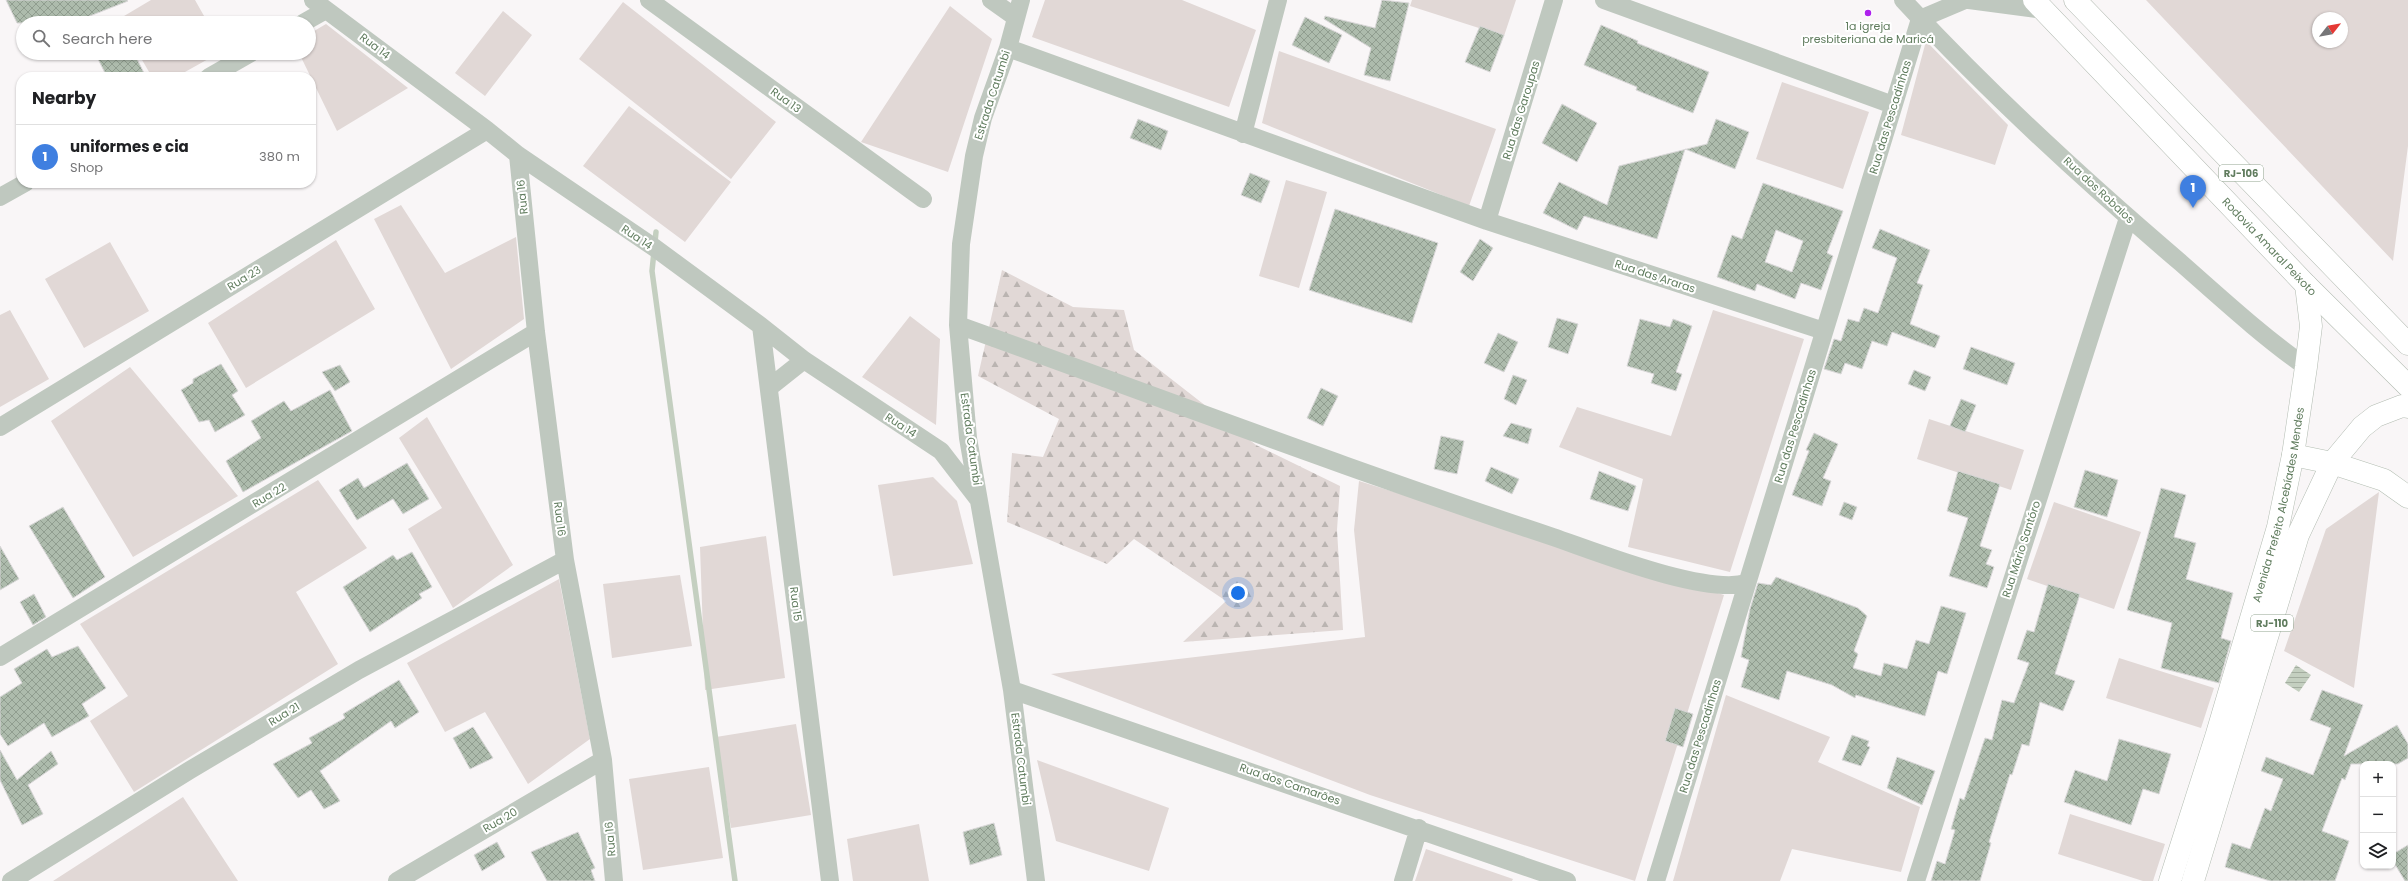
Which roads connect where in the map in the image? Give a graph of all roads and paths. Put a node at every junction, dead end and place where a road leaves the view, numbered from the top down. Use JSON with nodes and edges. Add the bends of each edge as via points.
{"nodes":[{"id":1,"x":649,"y":0,"type":"edge"},
{"id":2,"x":991,"y":0,"type":"edge"},
{"id":3,"x":1020,"y":0,"type":"edge"},
{"id":4,"x":1278,"y":0,"type":"edge"},
{"id":5,"x":1554,"y":0,"type":"edge"},
{"id":6,"x":1604,"y":0,"type":"edge"},
{"id":7,"x":1903,"y":0,"type":"edge"},
{"id":8,"x":1965,"y":0,"type":"edge"},
{"id":9,"x":1969,"y":0,"type":"edge"},
{"id":10,"x":2075,"y":0,"type":"edge"},
{"id":11,"x":319,"y":5,"type":"edge"},
{"id":12,"x":2039,"y":5,"type":"edge"},
{"id":13,"x":309,"y":16,"type":"edge"},
{"id":14,"x":1015,"y":17,"type":"junction"},
{"id":15,"x":1920,"y":19,"type":"junction"},
{"id":16,"x":1008,"y":48,"type":"junction"},
{"id":17,"x":238,"y":60,"type":"edge"},
{"id":18,"x":218,"y":72,"type":"edge"},
{"id":19,"x":1893,"y":105,"type":"junction"},
{"id":20,"x":487,"y":130,"type":"junction"},
{"id":21,"x":1243,"y":134,"type":"junction"},
{"id":22,"x":518,"y":156,"type":"junction"},
{"id":23,"x":17,"y":188,"type":"edge"},
{"id":24,"x":0,"y":198,"type":"edge"},
{"id":25,"x":923,"y":199,"type":"dead end"},
{"id":26,"x":2128,"y":218,"type":"junction"},
{"id":27,"x":1487,"y":221,"type":"junction"},
{"id":28,"x":2306,"y":284,"type":"junction"},
{"id":29,"x":958,"y":325,"type":"junction"},
{"id":30,"x":762,"y":326,"type":"junction"},
{"id":31,"x":536,"y":332,"type":"junction"},
{"id":32,"x":1824,"y":332,"type":"junction"},
{"id":33,"x":2408,"y":344,"type":"edge"},
{"id":34,"x":804,"y":360,"type":"junction"},
{"id":35,"x":2306,"y":367,"type":"junction"},
{"id":36,"x":2408,"y":386,"type":"edge"},
{"id":37,"x":770,"y":387,"type":"junction"},
{"id":38,"x":2408,"y":407,"type":"edge"},
{"id":39,"x":0,"y":426,"type":"edge"},
{"id":40,"x":968,"y":438,"type":"junction"},
{"id":41,"x":941,"y":451,"type":"junction"},
{"id":42,"x":2293,"y":455,"type":"junction"},
{"id":43,"x":2332,"y":463,"type":"junction"},
{"id":44,"x":2408,"y":497,"type":"edge"},
{"id":45,"x":980,"y":502,"type":"junction"},
{"id":46,"x":565,"y":560,"type":"junction"},
{"id":47,"x":2264,"y":573,"type":"junction"},
{"id":48,"x":2285,"y":579,"type":"junction"},
{"id":49,"x":1747,"y":583,"type":"junction"},
{"id":50,"x":0,"y":657,"type":"edge"},
{"id":51,"x":1012,"y":690,"type":"junction"},
{"id":52,"x":604,"y":760,"type":"junction"},
{"id":53,"x":1419,"y":828,"type":"junction"},
{"id":54,"x":11,"y":881,"type":"edge"},
{"id":55,"x":397,"y":881,"type":"edge"},
{"id":56,"x":614,"y":881,"type":"edge"},
{"id":57,"x":830,"y":881,"type":"edge"},
{"id":58,"x":1036,"y":881,"type":"edge"},
{"id":59,"x":1403,"y":881,"type":"edge"},
{"id":60,"x":1567,"y":881,"type":"edge"},
{"id":61,"x":1656,"y":881,"type":"edge"},
{"id":62,"x":1916,"y":881,"type":"edge"},
{"id":63,"x":2170,"y":881,"type":"edge"},
{"id":64,"x":2193,"y":881,"type":"edge"}],
"edges":[{"from":1,"to":25,"type":"street","name":"Rua 13"},
{"from":2,"to":14,"type":"street"},
{"from":3,"to":14,"type":"street","name":"Estrada Catumbi"},
{"from":4,"to":21,"type":"street"},
{"from":5,"to":27,"type":"street","name":"Rua das Garoupas"},
{"from":6,"to":19,"type":"street"},
{"from":7,"to":15,"type":"street","name":"Rua dos Robalos"},
{"from":8,"to":15,"type":"street"},
{"from":9,"to":12,"type":"street"},
{"from":10,"to":33,"type":"main road","number":"RJ-106"},
{"from":11,"to":13,"type":"street"},
{"from":11,"to":20,"type":"street","name":"Rua 14"},
{"from":12,"to":28,"type":"main road","name":"Rodovia Amaral Peixoto","number":"RJ-106"},
{"from":14,"to":16,"type":"street","name":"Estrada Catumbi"},
{"from":15,"to":19,"type":"street","name":"Rua das Pescadinhas"},
{"from":15,"to":26,"type":"street","name":"Rua dos Robalos"},
{"from":16,"to":21,"type":"street","name":"Rua das Araras"},
{"from":16,"to":29,"type":"street","name":"Estrada Catumbi","via":[[983,118],[974,156],[961,244]]},
{"from":17,"to":18,"type":"street"},
{"from":19,"to":32,"type":"street","name":"Rua das Pescadinhas"},
{"from":20,"to":22,"type":"street","name":"Rua 14"},
{"from":20,"to":39,"type":"street","name":"Rua 23"},
{"from":21,"to":27,"type":"street","name":"Rua das Araras"},
{"from":22,"to":30,"type":"street","name":"Rua 14","via":[[655,248]]},
{"from":22,"to":31,"type":"street","name":"Rua 16"},
{"from":23,"to":24,"type":"street"},
{"from":26,"to":35,"type":"street","name":"Rua dos Robalos","via":[[2274,345]]},
{"from":26,"to":62,"type":"street","name":"Rua Mário Santóro"},
{"from":27,"to":32,"type":"street","name":"Rua das Araras"},
{"from":28,"to":35,"type":"main road","name":"Avenida Prefeito Alcebíades Mendes","number":"RJ-110","via":[[2311,326]]},
{"from":28,"to":36,"type":"main road","name":"Rodovia Amaral Peixoto","number":"RJ-106"},
{"from":29,"to":40,"type":"street","name":"Estrada Catumbi"},
{"from":29,"to":49,"type":"street","via":[[1449,502],[1643,567],[1691,580],[1738,586]]},
{"from":30,"to":34,"type":"street","name":"Rua 14"},
{"from":30,"to":37,"type":"street","name":"Rua 15"},
{"from":31,"to":46,"type":"street","name":"Rua 16"},
{"from":31,"to":50,"type":"street","name":"Rua 22"},
{"from":32,"to":49,"type":"street","name":"Rua das Pescadinhas"},
{"from":34,"to":37,"type":"street"},
{"from":34,"to":41,"type":"street","name":"Rua 14"},
{"from":35,"to":42,"type":"main road","name":"Avenida Prefeito Alcebíades Mendes","number":"RJ-110"},
{"from":37,"to":57,"type":"street","name":"Rua 15"},
{"from":38,"to":43,"type":"main road","name":"Avenida Prefeito Alcebíades Mendes","number":"RJ-110","via":[[2402,406],[2376,416],[2362,427]]},
{"from":40,"to":41,"type":"street"},
{"from":40,"to":45,"type":"street","name":"Estrada Catumbi"},
{"from":41,"to":45,"type":"street","name":"Rua 14"},
{"from":42,"to":43,"type":"main road"},
{"from":42,"to":47,"type":"main road","name":"Avenida Prefeito Alcebíades Mendes","number":"RJ-110","via":[[2278,527]]},
{"from":43,"to":44,"type":"main road","via":[[2384,480]]},
{"from":43,"to":48,"type":"main road","name":"Avenida Prefeito Alcebíades Mendes","number":"RJ-110","via":[[2298,535]]},
{"from":45,"to":51,"type":"street","name":"Estrada Catumbi"},
{"from":46,"to":52,"type":"street","name":"Rua 16"},
{"from":46,"to":54,"type":"street","name":"Rua 21","via":[[359,670],[190,770]]},
{"from":47,"to":48,"type":"main road"},
{"from":47,"to":63,"type":"main road","name":"Avenida Prefeito Alcebíades Mendes","number":"RJ-110"},
{"from":48,"to":64,"type":"main road","name":"Avenida Prefeito Alcebíades Mendes","number":"RJ-110"},
{"from":49,"to":61,"type":"street","name":"Rua das Pescadinhas"},
{"from":51,"to":53,"type":"street","name":"Rua dos Camarões"},
{"from":51,"to":58,"type":"street","name":"Estrada Catumbi"},
{"from":52,"to":55,"type":"street","name":"Rua 20"},
{"from":52,"to":56,"type":"street","name":"Rua 16"},
{"from":53,"to":59,"type":"street"},
{"from":53,"to":60,"type":"street","name":"Rua dos Camarões"}]}
